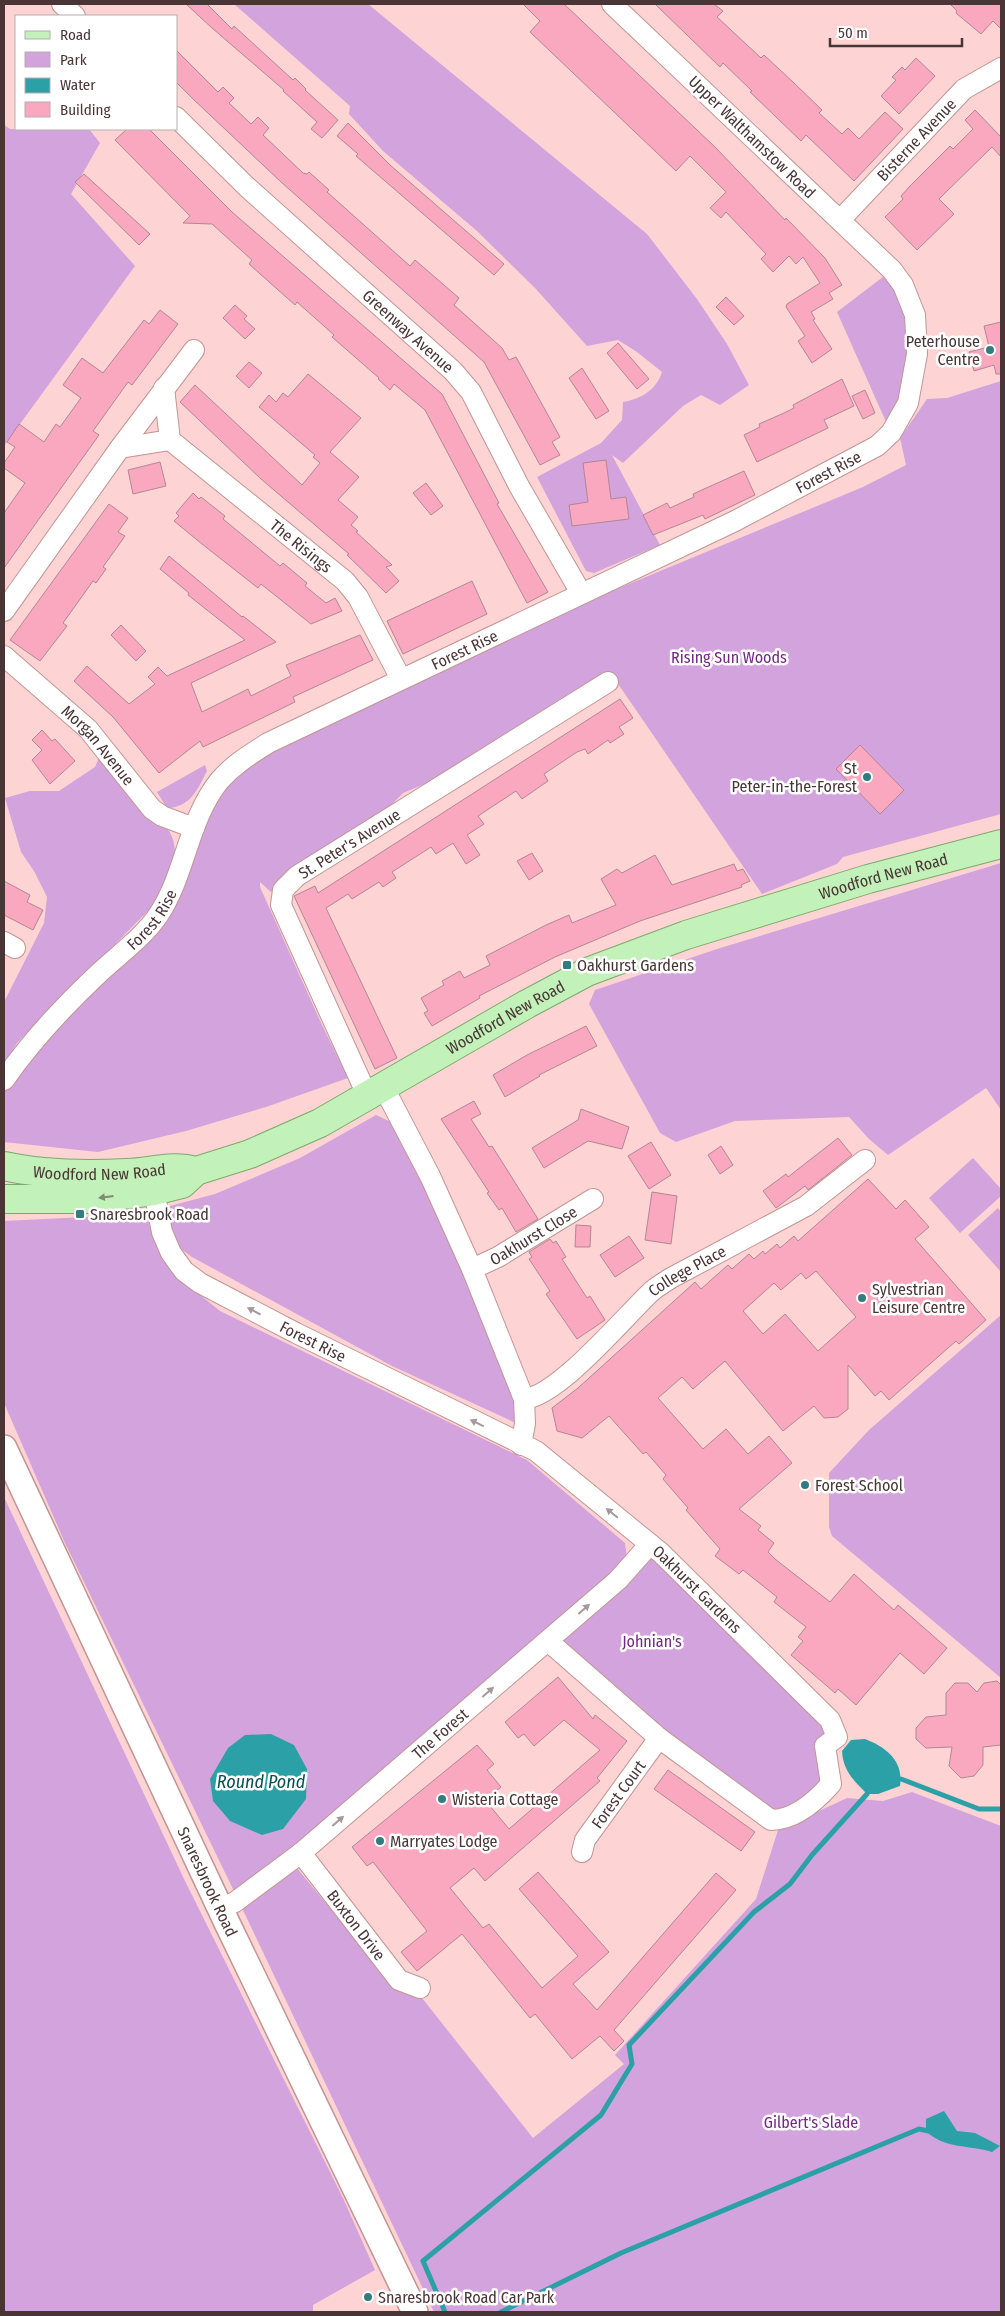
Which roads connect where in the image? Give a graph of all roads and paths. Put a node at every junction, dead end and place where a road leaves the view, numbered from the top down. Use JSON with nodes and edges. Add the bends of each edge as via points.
{"nodes":[{"id":1,"x":62,"y":4,"type":"edge"},
{"id":2,"x":612,"y":4,"type":"edge"},
{"id":3,"x":74,"y":15,"type":"edge"},
{"id":4,"x":1001,"y":68,"type":"edge"},
{"id":5,"x":178,"y":119,"type":"edge"},
{"id":6,"x":840,"y":220,"type":"junction"},
{"id":7,"x":892,"y":270,"type":"joint"},
{"id":8,"x":194,"y":350,"type":"dead end"},
{"id":9,"x":164,"y":388,"type":"junction"},
{"id":10,"x":170,"y":440,"type":"junction"},
{"id":11,"x":120,"y":448,"type":"junction"},
{"id":12,"x":581,"y":593,"type":"junction"},
{"id":13,"x":4,"y":612,"type":"edge"},
{"id":14,"x":4,"y":656,"type":"edge"},
{"id":15,"x":401,"y":678,"type":"junction"},
{"id":16,"x":608,"y":682,"type":"dead end"},
{"id":17,"x":194,"y":828,"type":"junction"},
{"id":18,"x":1001,"y":844,"type":"edge"},
{"id":19,"x":4,"y":1080,"type":"edge"},
{"id":20,"x":375,"y":1091,"type":"junction"},
{"id":21,"x":865,"y":1160,"type":"dead end"},
{"id":22,"x":4,"y":1166,"type":"edge"},
{"id":23,"x":196,"y":1171,"type":"junction"},
{"id":24,"x":154,"y":1191,"type":"junction"},
{"id":25,"x":4,"y":1199,"type":"edge"},
{"id":26,"x":593,"y":1199,"type":"dead end"},
{"id":27,"x":472,"y":1269,"type":"junction"},
{"id":28,"x":524,"y":1399,"type":"junction"},
{"id":29,"x":521,"y":1444,"type":"junction"},
{"id":30,"x":4,"y":1448,"type":"edge"},
{"id":31,"x":650,"y":1544,"type":"junction"},
{"id":32,"x":548,"y":1641,"type":"junction"},
{"id":33,"x":659,"y":1738,"type":"junction"},
{"id":34,"x":582,"y":1852,"type":"dead end"},
{"id":35,"x":301,"y":1853,"type":"junction"},
{"id":36,"x":220,"y":1909,"type":"junction"},
{"id":37,"x":420,"y":1988,"type":"dead end"},
{"id":38,"x":415,"y":2312,"type":"edge"}],
"edges":[{"from":1,"to":3,"type":"street"},
{"from":2,"to":6,"type":"street","name":"Upper Walthamstow Road"},
{"from":4,"to":6,"type":"street","name":"Bisterne Avenue","via":[[964,89]]},
{"from":5,"to":12,"type":"street","name":"Greenway Avenue","via":[[247,187],[453,371],[471,392],[519,486]]},
{"from":6,"to":7,"type":"street","name":"Upper Walthamstow Road"},
{"from":7,"to":12,"type":"street","name":"Forest Rise","via":[[903,285],[915,315],[917,354],[908,403],[891,433],[877,446],[837,469]]},
{"from":8,"to":9,"type":"street"},
{"from":9,"to":10,"type":"street"},
{"from":9,"to":11,"type":"street"},
{"from":10,"to":11,"type":"street"},
{"from":10,"to":15,"type":"street","name":"The Risings","via":[[346,582],[358,597]]},
{"from":11,"to":13,"type":"street"},
{"from":12,"to":15,"type":"street","name":"Forest Rise"},
{"from":14,"to":17,"type":"street","name":"Morgan Avenue","via":[[88,729],[152,809]]},
{"from":15,"to":17,"type":"street","name":"Forest Rise","via":[[268,743],[238,762],[220,781]]},
{"from":16,"to":20,"type":"street","name":"St. Peter's Avenue","via":[[297,876],[283,890],[281,905]]},
{"from":17,"to":19,"type":"street","name":"Forest Rise","via":[[177,877],[159,915],[62,1008],[28,1046]]},
{"from":18,"to":20,"type":"main road","name":"Woodford New Road","via":[[868,879],[704,930],[587,972]]},
{"from":20,"to":23,"type":"main road","name":"Woodford New Road","via":[[296,1135]]},
{"from":20,"to":27,"type":"street","via":[[430,1176]]},
{"from":21,"to":28,"type":"street","name":"College Place","via":[[799,1210],[653,1290],[606,1341],[545,1391]]},
{"from":22,"to":23,"type":"main road","name":"Woodford New Road","via":[[90,1175],[180,1166]]},
{"from":23,"to":24,"type":"main road","name":"Woodford New Road","via":[[182,1184]]},
{"from":24,"to":25,"type":"main road","name":"Woodford New Road","one_way":true,"via":[[90,1199]]},
{"from":29,"to":24,"type":"street","name":"Forest Rise","one_way":true,"via":[[200,1283],[184,1271],[171,1253],[162,1232]]},
{"from":26,"to":27,"type":"street","name":"Oakhurst Close","via":[[498,1257]]},
{"from":27,"to":28,"type":"street"},
{"from":28,"to":29,"type":"street","via":[[526,1424]]},
{"from":31,"to":29,"type":"street","name":"Oakhurst Gardens","one_way":true,"via":[[536,1451]]},
{"from":30,"to":36,"type":"street","name":"Snaresbrook Road"},
{"from":32,"to":31,"type":"street","name":"The Forest","one_way":true,"via":[[618,1580]]},
{"from":31,"to":33,"type":"street","name":"Oakhurst Gardens","via":[[830,1720],[837,1737],[825,1746],[831,1784],[819,1798],[791,1817],[771,1820]]},
{"from":32,"to":33,"type":"street","name":"Oakhurst Gardens"},
{"from":35,"to":32,"type":"street","name":"The Forest","one_way":true},
{"from":33,"to":34,"type":"street","name":"Forest Court","via":[[585,1840]]},
{"from":35,"to":36,"type":"street","name":"The Forest","via":[[235,1902]]},
{"from":35,"to":37,"type":"street","name":"Buxton Drive","via":[[399,1980]]},
{"from":36,"to":38,"type":"street","name":"Snaresbrook Road"}]}
